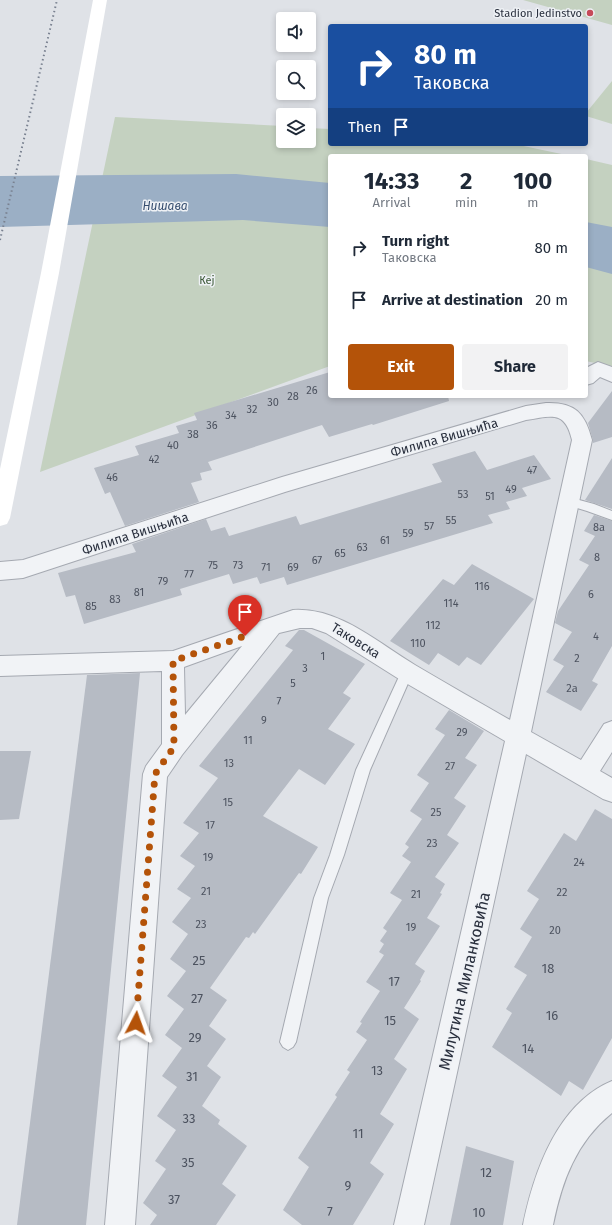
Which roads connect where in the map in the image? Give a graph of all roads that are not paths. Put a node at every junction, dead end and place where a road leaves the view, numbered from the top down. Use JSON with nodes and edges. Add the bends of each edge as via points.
{"nodes":[{"id":1,"x":100,"y":0,"type":"edge"},
{"id":2,"x":612,"y":375,"type":"edge"},
{"id":3,"x":588,"y":376,"type":"edge"},
{"id":4,"x":564,"y":403,"type":"edge"},
{"id":5,"x":568,"y":501,"type":"junction"},
{"id":6,"x":612,"y":516,"type":"edge"},
{"id":7,"x":0,"y":518,"type":"edge"},
{"id":8,"x":0,"y":571,"type":"edge"},
{"id":9,"x":271,"y":627,"type":"junction"},
{"id":10,"x":173,"y":661,"type":"junction"},
{"id":11,"x":0,"y":666,"type":"edge"},
{"id":12,"x":407,"y":672,"type":"junction"},
{"id":13,"x":612,"y":731,"type":"edge"},
{"id":14,"x":518,"y":738,"type":"junction"},
{"id":15,"x":174,"y":747,"type":"junction"},
{"id":16,"x":585,"y":775,"type":"junction"},
{"id":17,"x":612,"y":791,"type":"edge"},
{"id":18,"x":288,"y":1042,"type":"dead end"},
{"id":19,"x":612,"y":1095,"type":"edge"},
{"id":20,"x":120,"y":1225,"type":"edge"},
{"id":21,"x":409,"y":1225,"type":"edge"},
{"id":22,"x":538,"y":1225,"type":"edge"}],
"edges":[{"from":1,"to":7,"type":"street","via":[[50,273]]},
{"from":2,"to":3,"type":"street","via":[[598,369]]},
{"from":4,"to":5,"type":"street","name":"Филипа Вишњића","via":[[569,414],[578,423],[582,440]]},
{"from":4,"to":8,"type":"street","name":"Филипа Вишњића","via":[[551,409],[526,413],[282,485],[24,569]]},
{"from":5,"to":6,"type":"lane"},
{"from":5,"to":14,"type":"street","name":"Филипа Вишњића"},
{"from":9,"to":10,"type":"street","name":"Таковска"},
{"from":9,"to":12,"type":"street","name":"Таковска","via":[[293,619],[313,618],[328,623]]},
{"from":9,"to":15,"type":"street"},
{"from":10,"to":11,"type":"street","name":"Таковска"},
{"from":10,"to":15,"type":"street"},
{"from":12,"to":14,"type":"street","name":"Таковска"},
{"from":12,"to":18,"type":"lane","via":[[363,770],[337,856],[321,898]]},
{"from":13,"to":16,"type":"street"},
{"from":14,"to":16,"type":"street","name":"Таковска"},
{"from":14,"to":21,"type":"street","name":"Милутина Миланковића"},
{"from":15,"to":20,"type":"street","via":[[155,774]]},
{"from":16,"to":17,"type":"street","name":"Таковска"},
{"from":19,"to":22,"type":"street","via":[[586,1116],[565,1144],[552,1172]]}]}
